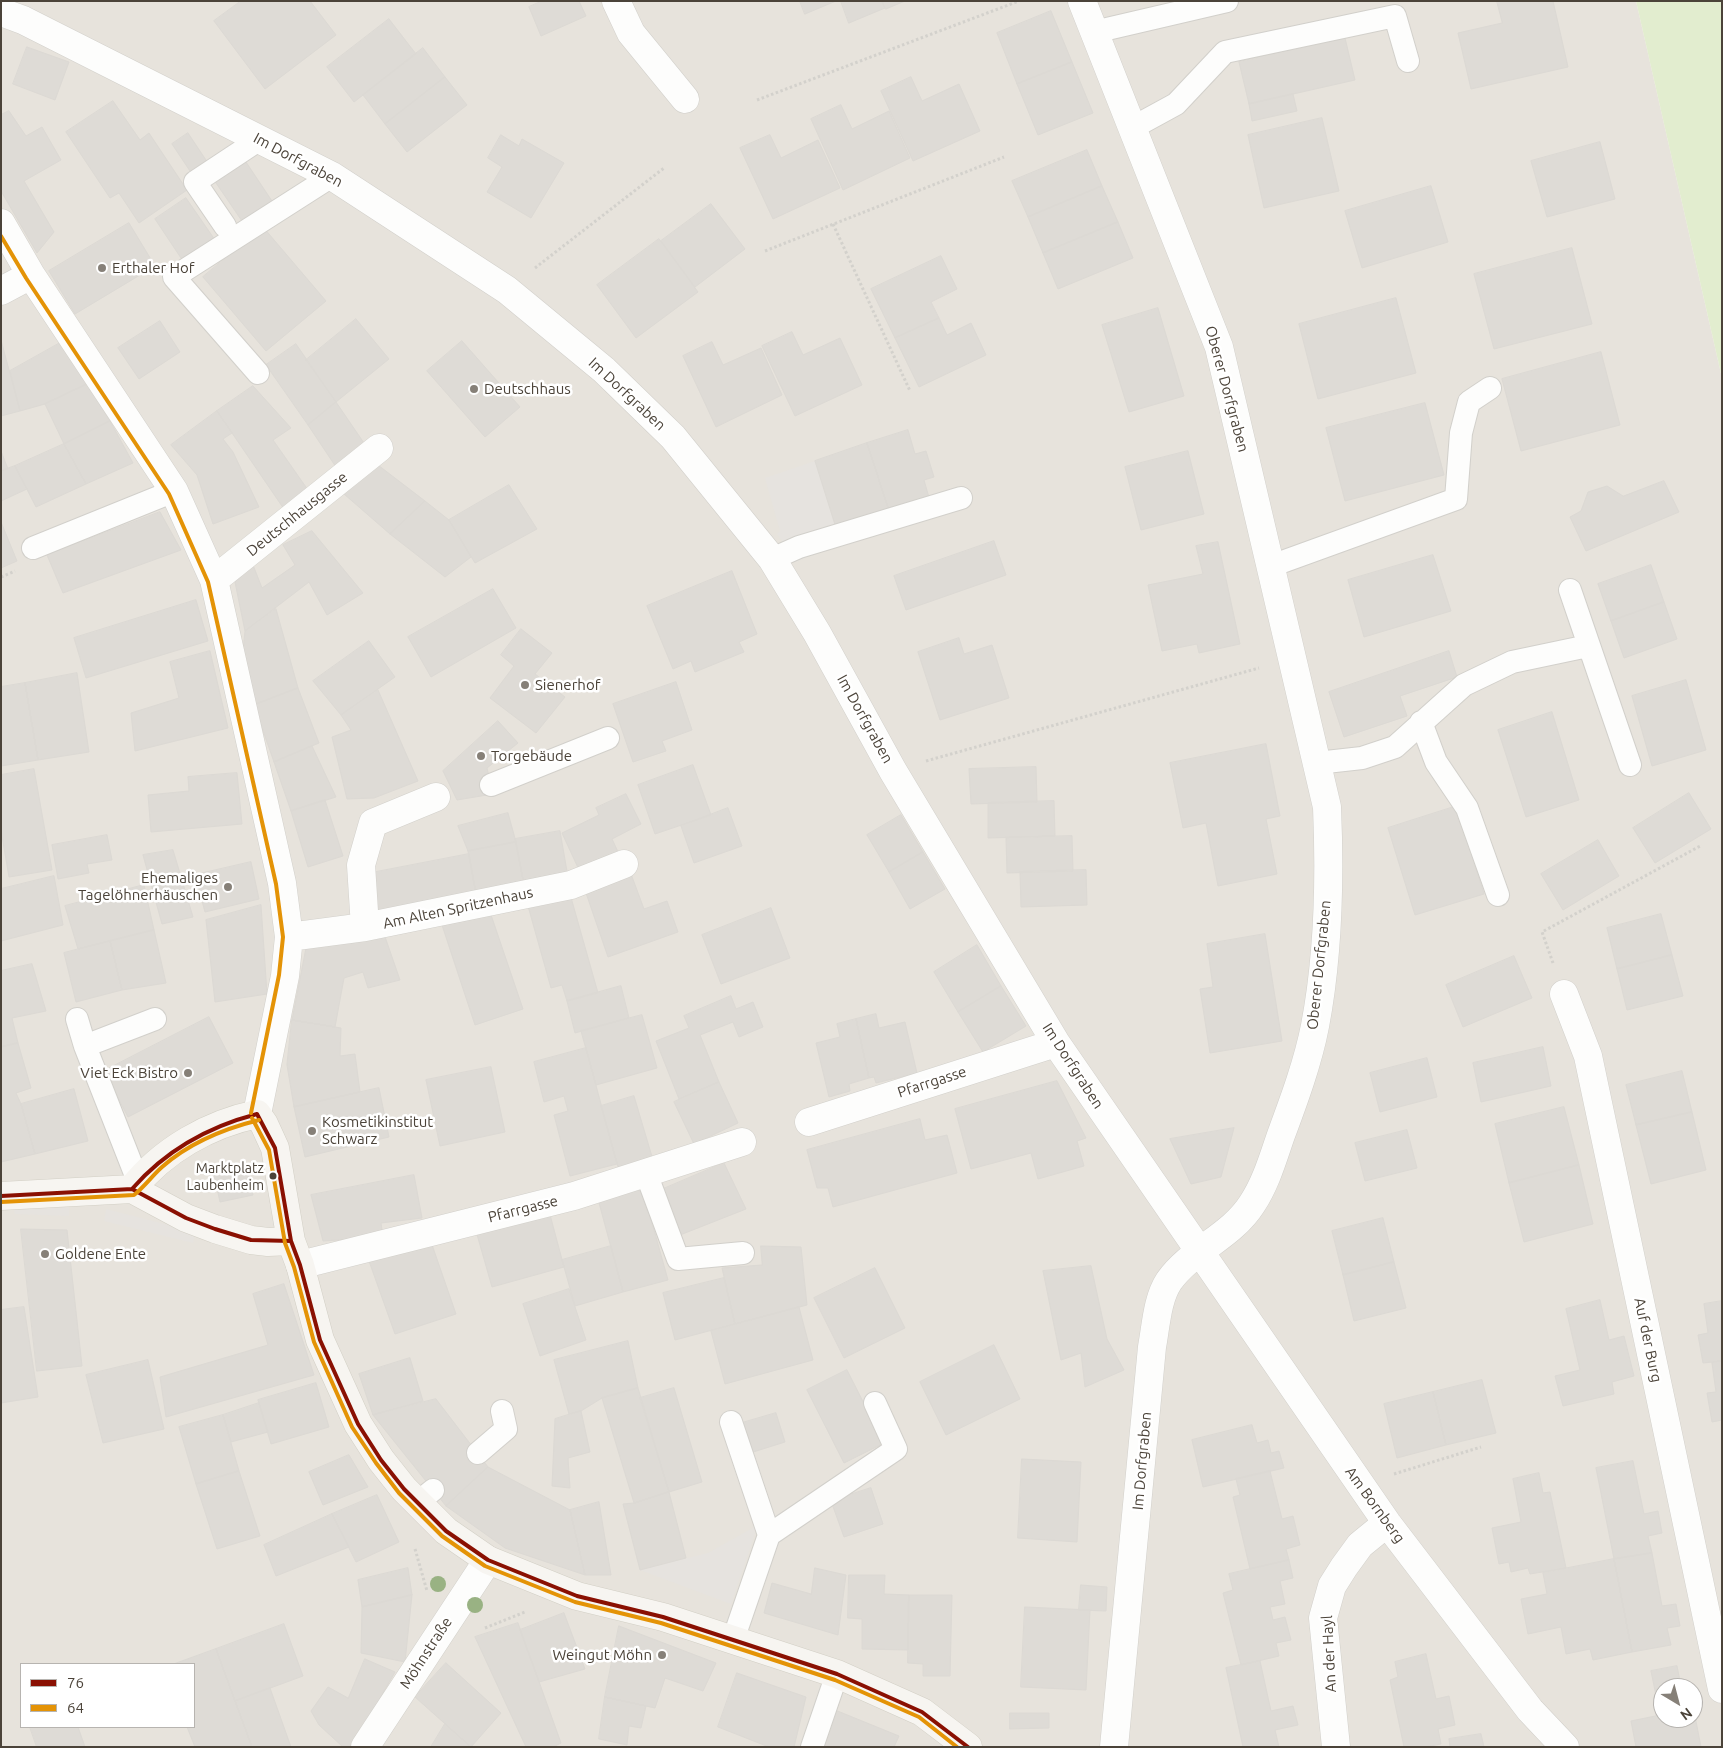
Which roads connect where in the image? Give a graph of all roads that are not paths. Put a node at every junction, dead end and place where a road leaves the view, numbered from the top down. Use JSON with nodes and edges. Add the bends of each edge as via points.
{"nodes":[{"id":1,"x":616,"y":1,"type":"edge"},
{"id":2,"x":1082,"y":1,"type":"edge"},
{"id":3,"x":1227,"y":1,"type":"edge"},
{"id":4,"x":1,"y":12,"type":"edge"},
{"id":5,"x":1094,"y":32,"type":"junction"},
{"id":6,"x":1408,"y":61,"type":"dead end"},
{"id":7,"x":685,"y":99,"type":"dead end"},
{"id":8,"x":1132,"y":128,"type":"junction"},
{"id":9,"x":260,"y":139,"type":"junction"},
{"id":10,"x":332,"y":176,"type":"junction"},
{"id":11,"x":1,"y":223,"type":"edge"},
{"id":12,"x":225,"y":226,"type":"dead end"},
{"id":13,"x":31,"y":275,"type":"junction"},
{"id":14,"x":1,"y":291,"type":"edge"},
{"id":15,"x":258,"y":373,"type":"dead end"},
{"id":16,"x":1490,"y":388,"type":"dead end"},
{"id":17,"x":379,"y":448,"type":"dead end"},
{"id":18,"x":174,"y":492,"type":"junction"},
{"id":19,"x":961,"y":498,"type":"dead end"},
{"id":20,"x":33,"y":548,"type":"dead end"},
{"id":21,"x":772,"y":559,"type":"junction"},
{"id":22,"x":1271,"y":566,"type":"junction"},
{"id":23,"x":214,"y":580,"type":"junction"},
{"id":24,"x":1570,"y":590,"type":"dead end"},
{"id":25,"x":1588,"y":646,"type":"junction"},
{"id":26,"x":1421,"y":722,"type":"junction"},
{"id":27,"x":608,"y":738,"type":"dead end"},
{"id":28,"x":1317,"y":763,"type":"junction"},
{"id":29,"x":1630,"y":765,"type":"dead end"},
{"id":30,"x":490,"y":785,"type":"dead end"},
{"id":31,"x":444,"y":795,"type":"dead end"},
{"id":32,"x":624,"y":864,"type":"dead end"},
{"id":33,"x":1498,"y":895,"type":"dead end"},
{"id":34,"x":364,"y":927,"type":"junction"},
{"id":35,"x":289,"y":936,"type":"junction"},
{"id":36,"x":1564,"y":994,"type":"road end"},
{"id":37,"x":77,"y":1019,"type":"dead end"},
{"id":38,"x":155,"y":1019,"type":"dead end"},
{"id":39,"x":1056,"y":1043,"type":"junction"},
{"id":40,"x":85,"y":1046,"type":"junction"},
{"id":41,"x":257,"y":1114,"type":"junction"},
{"id":42,"x":809,"y":1122,"type":"dead end"},
{"id":43,"x":742,"y":1142,"type":"dead end"},
{"id":44,"x":646,"y":1173,"type":"junction"},
{"id":45,"x":135,"y":1185,"type":"junction"},
{"id":46,"x":1,"y":1196,"type":"edge"},
{"id":47,"x":295,"y":1253,"type":"junction"},
{"id":48,"x":743,"y":1253,"type":"dead end"},
{"id":49,"x":1199,"y":1254,"type":"junction"},
{"id":50,"x":875,"y":1404,"type":"dead end"},
{"id":51,"x":502,"y":1411,"type":"dead end"},
{"id":52,"x":731,"y":1422,"type":"dead end"},
{"id":53,"x":478,"y":1453,"type":"dead end"},
{"id":54,"x":1387,"y":1523,"type":"junction"},
{"id":55,"x":769,"y":1534,"type":"junction"},
{"id":56,"x":488,"y":1560,"type":"junction"},
{"id":57,"x":733,"y":1640,"type":"junction"},
{"id":58,"x":837,"y":1674,"type":"junction"},
{"id":59,"x":1722,"y":1689,"type":"edge"},
{"id":60,"x":365,"y":1747,"type":"edge"},
{"id":61,"x":812,"y":1747,"type":"edge"},
{"id":62,"x":968,"y":1747,"type":"edge"},
{"id":63,"x":1114,"y":1747,"type":"edge"},
{"id":64,"x":1336,"y":1747,"type":"edge"},
{"id":65,"x":1565,"y":1747,"type":"edge"}],
"edges":[{"from":1,"to":7,"type":"street","via":[[631,33]]},
{"from":2,"to":5,"type":"street","name":"Oberer Dorfgraben"},
{"from":3,"to":5,"type":"lane"},
{"from":4,"to":9,"type":"street","name":"Im Dorfgraben","via":[[23,20]]},
{"from":5,"to":8,"type":"street","name":"Oberer Dorfgraben"},
{"from":6,"to":8,"type":"lane","via":[[1395,16],[1225,52],[1176,104]]},
{"from":8,"to":22,"type":"street","name":"Oberer Dorfgraben","via":[[1219,347]]},
{"from":9,"to":10,"type":"street","name":"Im Dorfgraben"},
{"from":9,"to":12,"type":"lane","via":[[195,182]]},
{"from":10,"to":15,"type":"lane","via":[[174,277]]},
{"from":10,"to":21,"type":"street","name":"Im Dorfgraben","via":[[507,290],[604,370],[674,437]]},
{"from":11,"to":13,"type":"street"},
{"from":13,"to":14,"type":"street"},
{"from":13,"to":18,"type":"street"},
{"from":16,"to":22,"type":"lane","via":[[1469,402],[1461,433],[1456,500]]},
{"from":17,"to":23,"type":"street","name":"Deutschhausgasse"},
{"from":18,"to":20,"type":"lane"},
{"from":18,"to":23,"type":"street"},
{"from":19,"to":21,"type":"lane","via":[[799,547]]},
{"from":21,"to":39,"type":"street","name":"Im Dorfgraben","via":[[817,632],[893,771]]},
{"from":22,"to":28,"type":"street","name":"Oberer Dorfgraben"},
{"from":23,"to":35,"type":"street","via":[[282,883]]},
{"from":24,"to":25,"type":"lane"},
{"from":25,"to":26,"type":"lane","via":[[1512,662],[1464,685]]},
{"from":25,"to":29,"type":"lane"},
{"from":26,"to":28,"type":"lane","via":[[1395,747],[1362,758]]},
{"from":26,"to":33,"type":"lane","via":[[1436,762],[1467,808]]},
{"from":27,"to":30,"type":"lane"},
{"from":28,"to":49,"type":"street","name":"Oberer Dorfgraben","via":[[1328,807],[1329,856],[1315,1027],[1264,1184],[1239,1222]]},
{"from":31,"to":34,"type":"street","via":[[373,823],[361,865]]},
{"from":32,"to":34,"type":"street","name":"Am Alten Spritzenhaus","via":[[572,885]]},
{"from":34,"to":35,"type":"street","name":"Am Alten Spritzenhaus"},
{"from":35,"to":41,"type":"street","via":[[285,976]]},
{"from":36,"to":59,"type":"street","name":"Auf der Burg","via":[[1588,1056]]},
{"from":37,"to":40,"type":"lane"},
{"from":38,"to":40,"type":"lane"},
{"from":39,"to":42,"type":"street","name":"Pfarrgasse"},
{"from":39,"to":49,"type":"street","name":"Im Dorfgraben"},
{"from":40,"to":45,"type":"lane"},
{"from":41,"to":45,"type":"street","via":[[240,1118],[175,1148]]},
{"from":41,"to":47,"type":"street","via":[[275,1148]]},
{"from":43,"to":44,"type":"street","name":"Pfarrgasse"},
{"from":44,"to":47,"type":"street","name":"Pfarrgasse","via":[[574,1196]]},
{"from":44,"to":48,"type":"lane","via":[[678,1259]]},
{"from":45,"to":46,"type":"street"},
{"from":45,"to":47,"type":"street","via":[[186,1218]]},
{"from":47,"to":56,"type":"street","via":[[320,1340],[358,1424],[381,1460],[425,1496],[446,1531]]},
{"from":49,"to":54,"type":"street","name":"Am Bornberg"},
{"from":49,"to":63,"type":"street","name":"Im Dorfgraben","via":[[1169,1281],[1157,1317]]},
{"from":50,"to":55,"type":"lane","via":[[896,1449]]},
{"from":51,"to":53,"type":"lane","via":[[506,1429]]},
{"from":52,"to":55,"type":"lane"},
{"from":54,"to":64,"type":"street","name":"An der Hayl","via":[[1360,1545],[1344,1566],[1332,1586],[1323,1618]]},
{"from":54,"to":65,"type":"street","name":"Am Bornberg","via":[[1530,1710]]},
{"from":55,"to":57,"type":"lane"},
{"from":56,"to":57,"type":"street","via":[[577,1596],[663,1617]]},
{"from":56,"to":60,"type":"street","name":"Möhnstraße"},
{"from":57,"to":58,"type":"street"},
{"from":58,"to":61,"type":"lane"},
{"from":58,"to":62,"type":"street","via":[[922,1712]]}]}
